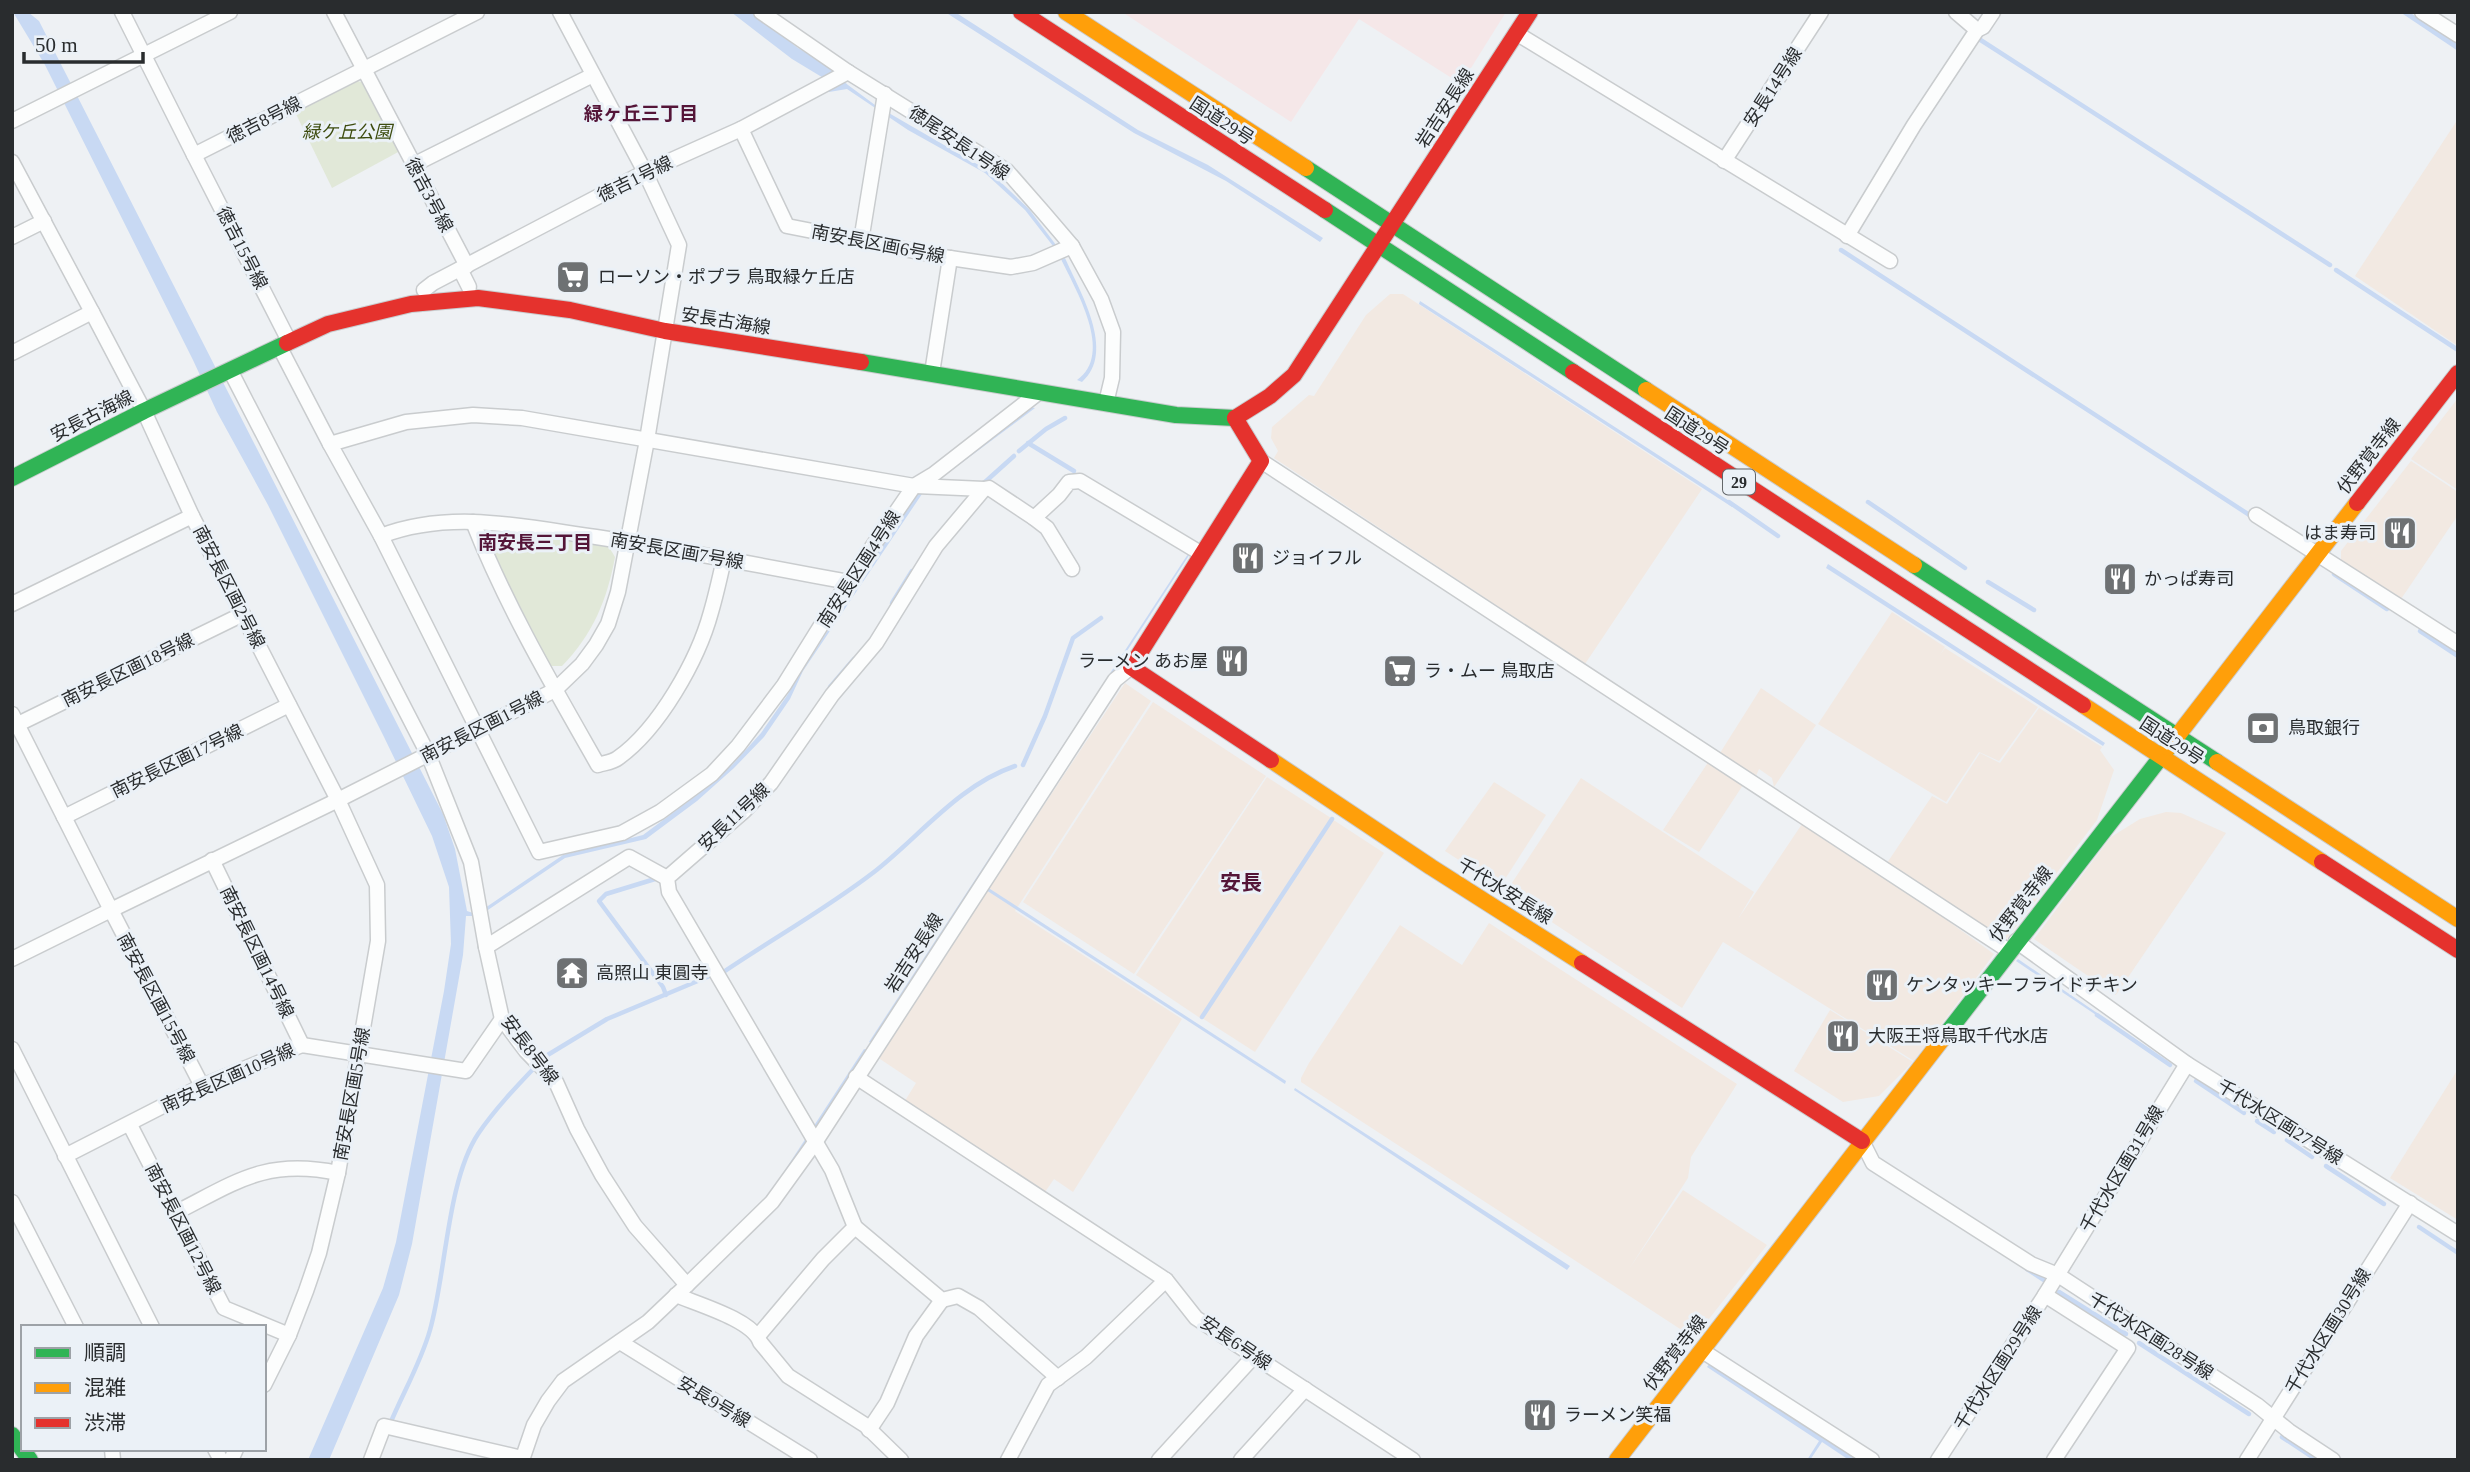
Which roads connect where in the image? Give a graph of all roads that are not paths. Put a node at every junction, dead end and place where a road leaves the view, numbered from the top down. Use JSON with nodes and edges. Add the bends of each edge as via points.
{"nodes":[{"id":1,"x":122,"y":12,"type":"edge"},
{"id":2,"x":230,"y":12,"type":"edge"},
{"id":3,"x":334,"y":12,"type":"edge"},
{"id":4,"x":477,"y":12,"type":"edge"},
{"id":5,"x":560,"y":12,"type":"edge"},
{"id":6,"x":761,"y":12,"type":"edge"},
{"id":7,"x":1066,"y":12,"type":"edge"},
{"id":8,"x":1530,"y":12,"type":"edge"},
{"id":9,"x":1821,"y":12,"type":"edge"},
{"id":10,"x":1956,"y":12,"type":"edge"},
{"id":11,"x":1993,"y":12,"type":"edge"},
{"id":12,"x":2422,"y":12,"type":"edge"},
{"id":13,"x":1022,"y":13,"type":"edge"},
{"id":14,"x":1977,"y":30,"type":"junction"},
{"id":15,"x":1516,"y":33,"type":"junction"},
{"id":16,"x":2458,"y":35,"type":"edge"},
{"id":17,"x":144,"y":56,"type":"junction"},
{"id":18,"x":363,"y":70,"type":"junction"},
{"id":19,"x":848,"y":72,"type":"junction"},
{"id":20,"x":593,"y":75,"type":"junction"},
{"id":21,"x":885,"y":94,"type":"junction"},
{"id":22,"x":12,"y":121,"type":"edge"},
{"id":23,"x":741,"y":129,"type":"junction"},
{"id":24,"x":194,"y":155,"type":"junction"},
{"id":25,"x":1724,"y":161,"type":"junction"},
{"id":26,"x":12,"y":162,"type":"edge"},
{"id":27,"x":413,"y":165,"type":"junction"},
{"id":28,"x":645,"y":172,"type":"junction"},
{"id":29,"x":44,"y":221,"type":"junction"},
{"id":30,"x":1392,"y":224,"type":"junction"},
{"id":31,"x":1847,"y":236,"type":"junction"},
{"id":32,"x":12,"y":237,"type":"edge"},
{"id":33,"x":861,"y":240,"type":"junction"},
{"id":34,"x":1378,"y":245,"type":"junction"},
{"id":35,"x":1072,"y":246,"type":"junction"},
{"id":36,"x":950,"y":258,"type":"junction"},
{"id":37,"x":1890,"y":261,"type":"dead end"},
{"id":38,"x":463,"y":267,"type":"junction"},
{"id":39,"x":468,"y":287,"type":"dead end"},
{"id":40,"x":425,"y":290,"type":"dead end"},
{"id":41,"x":92,"y":312,"type":"junction"},
{"id":42,"x":665,"y":331,"type":"junction"},
{"id":43,"x":284,"y":344,"type":"junction"},
{"id":44,"x":12,"y":353,"type":"edge"},
{"id":45,"x":226,"y":372,"type":"junction"},
{"id":46,"x":932,"y":373,"type":"junction"},
{"id":47,"x":2458,"y":373,"type":"edge"},
{"id":48,"x":1038,"y":393,"type":"junction"},
{"id":49,"x":1107,"y":403,"type":"junction"},
{"id":50,"x":144,"y":411,"type":"junction"},
{"id":51,"x":1235,"y":418,"type":"junction"},
{"id":52,"x":647,"y":440,"type":"junction"},
{"id":53,"x":330,"y":444,"type":"junction"},
{"id":54,"x":1261,"y":461,"type":"junction"},
{"id":55,"x":12,"y":478,"type":"edge"},
{"id":56,"x":914,"y":486,"type":"junction"},
{"id":57,"x":984,"y":489,"type":"junction"},
{"id":58,"x":2256,"y":515,"type":"dead end"},
{"id":59,"x":192,"y":516,"type":"junction"},
{"id":60,"x":1034,"y":518,"type":"junction"},
{"id":61,"x":473,"y":522,"type":"junction"},
{"id":62,"x":381,"y":536,"type":"junction"},
{"id":63,"x":626,"y":542,"type":"junction"},
{"id":64,"x":1202,"y":554,"type":"junction"},
{"id":65,"x":2318,"y":554,"type":"junction"},
{"id":66,"x":724,"y":559,"type":"junction"},
{"id":67,"x":1072,"y":569,"type":"dead end"},
{"id":68,"x":848,"y":582,"type":"junction"},
{"id":69,"x":12,"y":604,"type":"edge"},
{"id":70,"x":243,"y":614,"type":"junction"},
{"id":71,"x":2458,"y":644,"type":"edge"},
{"id":72,"x":1131,"y":667,"type":"junction"},
{"id":73,"x":555,"y":690,"type":"junction"},
{"id":74,"x":289,"y":705,"type":"junction"},
{"id":75,"x":14,"y":722,"type":"edge"},
{"id":76,"x":477,"y":729,"type":"junction"},
{"id":77,"x":2177,"y":735,"type":"junction"},
{"id":78,"x":428,"y":754,"type":"junction"},
{"id":79,"x":2161,"y":756,"type":"junction"},
{"id":80,"x":338,"y":800,"type":"junction"},
{"id":81,"x":64,"y":817,"type":"junction"},
{"id":82,"x":622,"y":833,"type":"junction"},
{"id":83,"x":628,"y":857,"type":"junction"},
{"id":84,"x":212,"y":860,"type":"junction"},
{"id":85,"x":667,"y":878,"type":"junction"},
{"id":86,"x":111,"y":911,"type":"junction"},
{"id":87,"x":2458,"y":919,"type":"edge"},
{"id":88,"x":2013,"y":946,"type":"junction"},
{"id":89,"x":486,"y":947,"type":"junction"},
{"id":90,"x":2458,"y":950,"type":"edge"},
{"id":91,"x":12,"y":959,"type":"edge"},
{"id":92,"x":502,"y":1019,"type":"junction"},
{"id":93,"x":302,"y":1045,"type":"junction"},
{"id":94,"x":12,"y":1049,"type":"edge"},
{"id":95,"x":359,"y":1053,"type":"junction"},
{"id":96,"x":2187,"y":1064,"type":"junction"},
{"id":97,"x":856,"y":1077,"type":"junction"},
{"id":98,"x":202,"y":1086,"type":"junction"},
{"id":99,"x":130,"y":1125,"type":"junction"},
{"id":100,"x":816,"y":1141,"type":"junction"},
{"id":101,"x":1862,"y":1141,"type":"junction"},
{"id":102,"x":65,"y":1156,"type":"junction"},
{"id":103,"x":338,"y":1173,"type":"junction"},
{"id":104,"x":12,"y":1202,"type":"edge"},
{"id":105,"x":2410,"y":1203,"type":"junction"},
{"id":106,"x":175,"y":1213,"type":"junction"},
{"id":107,"x":855,"y":1227,"type":"junction"},
{"id":108,"x":2458,"y":1234,"type":"edge"},
{"id":109,"x":2058,"y":1275,"type":"junction"},
{"id":110,"x":1166,"y":1280,"type":"junction"},
{"id":111,"x":687,"y":1285,"type":"junction"},
{"id":112,"x":676,"y":1295,"type":"junction"},
{"id":113,"x":2045,"y":1295,"type":"junction"},
{"id":114,"x":942,"y":1300,"type":"junction"},
{"id":115,"x":75,"y":1325,"type":"edge"},
{"id":116,"x":151,"y":1325,"type":"edge"},
{"id":117,"x":265,"y":1325,"type":"edge"},
{"id":118,"x":266,"y":1325,"type":"edge"},
{"id":119,"x":2140,"y":1329,"type":"junction"},
{"id":120,"x":289,"y":1335,"type":"junction"},
{"id":121,"x":758,"y":1336,"type":"junction"},
{"id":122,"x":620,"y":1342,"type":"junction"},
{"id":123,"x":2128,"y":1348,"type":"junction"},
{"id":124,"x":1701,"y":1350,"type":"junction"},
{"id":125,"x":1255,"y":1355,"type":"junction"},
{"id":126,"x":1058,"y":1378,"type":"junction"},
{"id":127,"x":266,"y":1381,"type":"edge"},
{"id":128,"x":1305,"y":1389,"type":"junction"},
{"id":129,"x":2274,"y":1418,"type":"junction"},
{"id":130,"x":869,"y":1430,"type":"junction"},
{"id":131,"x":1621,"y":1458,"type":"edge"},
{"id":132,"x":522,"y":1459,"type":"edge"},
{"id":133,"x":371,"y":1460,"type":"edge"},
{"id":134,"x":810,"y":1460,"type":"edge"},
{"id":135,"x":901,"y":1460,"type":"edge"},
{"id":136,"x":1008,"y":1460,"type":"edge"},
{"id":137,"x":1159,"y":1460,"type":"edge"},
{"id":138,"x":1241,"y":1460,"type":"edge"},
{"id":139,"x":1413,"y":1460,"type":"edge"},
{"id":140,"x":1872,"y":1460,"type":"edge"},
{"id":141,"x":1938,"y":1460,"type":"edge"},
{"id":142,"x":2054,"y":1460,"type":"edge"},
{"id":143,"x":2247,"y":1460,"type":"edge"},
{"id":144,"x":2333,"y":1460,"type":"edge"}],
"edges":[{"from":1,"to":17,"type":"street"},
{"from":2,"to":17,"type":"street"},
{"from":3,"to":18,"type":"street","name":"徳吉3号線"},
{"from":4,"to":18,"type":"street","name":"徳吉8号線"},
{"from":5,"to":20,"type":"street","name":"南安長区画1号線"},
{"from":6,"to":19,"type":"street","name":"徳尾安長1号線"},
{"from":7,"to":30,"type":"main road","name":"国道29号","number":"29"},
{"from":8,"to":15,"type":"main road","name":"岩吉安長線"},
{"from":9,"to":25,"type":"street","name":"安長14号線"},
{"from":10,"to":14,"type":"street"},
{"from":11,"to":14,"type":"street"},
{"from":12,"to":16,"type":"street"},
{"from":13,"to":34,"type":"main road","name":"国道29号","number":"29"},
{"from":14,"to":31,"type":"street"},
{"from":15,"to":25,"type":"street"},
{"from":15,"to":30,"type":"main road","name":"岩吉安長線"},
{"from":17,"to":22,"type":"street"},
{"from":17,"to":24,"type":"street"},
{"from":18,"to":24,"type":"street","name":"徳吉8号線"},
{"from":18,"to":27,"type":"street","name":"徳吉3号線"},
{"from":19,"to":21,"type":"street","name":"徳尾安長1号線"},
{"from":19,"to":23,"type":"street","name":"徳吉1号線"},
{"from":20,"to":27,"type":"street"},
{"from":20,"to":28,"type":"street","name":"南安長区画1号線"},
{"from":21,"to":33,"type":"street"},
{"from":21,"to":35,"type":"street","name":"徳尾安長1号線","via":[[1007,171]]},
{"from":23,"to":28,"type":"street","name":"徳吉1号線"},
{"from":23,"to":33,"type":"street","name":"南安長区画6号線","via":[[788,226]]},
{"from":24,"to":43,"type":"street","name":"徳吉15号線"},
{"from":25,"to":31,"type":"street"},
{"from":26,"to":29,"type":"street"},
{"from":27,"to":38,"type":"street","name":"徳吉3号線"},
{"from":28,"to":38,"type":"street","name":"徳吉1号線"},
{"from":28,"to":42,"type":"street","name":"南安長区画1号線","via":[[679,245]]},
{"from":29,"to":32,"type":"street"},
{"from":29,"to":41,"type":"street"},
{"from":30,"to":34,"type":"main road","name":"岩吉安長線"},
{"from":30,"to":77,"type":"main road","name":"国道29号","number":"29"},
{"from":31,"to":37,"type":"street"},
{"from":33,"to":36,"type":"street","name":"南安長区画6号線"},
{"from":34,"to":51,"type":"main road","name":"岩吉安長線","via":[[1294,375]]},
{"from":34,"to":79,"type":"main road","name":"国道29号","number":"29"},
{"from":35,"to":36,"type":"street","name":"南安長区画6号線","via":[[1011,267]]},
{"from":35,"to":49,"type":"street","name":"徳尾安長1号線","via":[[1113,332]]},
{"from":36,"to":46,"type":"street"},
{"from":38,"to":39,"type":"street","name":"徳吉3号線"},
{"from":38,"to":40,"type":"street","name":"徳吉1号線"},
{"from":41,"to":44,"type":"street"},
{"from":41,"to":50,"type":"street"},
{"from":42,"to":43,"type":"main road","name":"安長古海線","via":[[570,310],[478,298],[411,304],[328,324]]},
{"from":42,"to":46,"type":"main road","name":"安長古海線"},
{"from":42,"to":52,"type":"street","name":"南安長区画1号線"},
{"from":43,"to":45,"type":"main road","name":"安長古海線"},
{"from":43,"to":53,"type":"street","name":"徳吉15号線"},
{"from":45,"to":50,"type":"main road","name":"安長古海線"},
{"from":45,"to":78,"type":"street","name":"安長8号線"},
{"from":46,"to":48,"type":"main road","name":"安長古海線"},
{"from":47,"to":65,"type":"main road","name":"伏野覚寺線"},
{"from":48,"to":49,"type":"main road","name":"安長古海線"},
{"from":48,"to":56,"type":"street"},
{"from":49,"to":51,"type":"main road","name":"安長古海線","via":[[1176,415]]},
{"from":50,"to":55,"type":"main road","name":"安長古海線"},
{"from":50,"to":59,"type":"street"},
{"from":51,"to":54,"type":"main road"},
{"from":52,"to":53,"type":"street","name":"南安長区画4号線","via":[[522,418],[473,415],[406,422]]},
{"from":52,"to":56,"type":"street","name":"南安長区画4号線"},
{"from":52,"to":63,"type":"street","name":"南安長区画1号線"},
{"from":53,"to":62,"type":"street","name":"南安長区画4号線"},
{"from":54,"to":64,"type":"main road","name":"岩吉安長線"},
{"from":54,"to":88,"type":"street","name":"千代水区画27号線"},
{"from":56,"to":57,"type":"street"},
{"from":56,"to":68,"type":"street","name":"南安長区画4号線"},
{"from":57,"to":60,"type":"street"},
{"from":57,"to":85,"type":"street","name":"安長11号線","via":[[936,547],[876,643],[832,695],[771,783]]},
{"from":58,"to":65,"type":"street"},
{"from":59,"to":69,"type":"street","name":"南安長区画2号線"},
{"from":59,"to":70,"type":"street","name":"南安長区画2号線"},
{"from":60,"to":64,"type":"street","via":[[1069,482],[1080,481]]},
{"from":60,"to":67,"type":"street","via":[[1047,528]]},
{"from":61,"to":62,"type":"street","name":"南安長区画7号線","via":[[435,523]]},
{"from":61,"to":63,"type":"street","name":"南安長区画7号線"},
{"from":61,"to":73,"type":"street"},
{"from":62,"to":76,"type":"street","name":"南安長区画4号線"},
{"from":63,"to":66,"type":"street","name":"南安長区画7号線"},
{"from":63,"to":73,"type":"street","name":"南安長区画1号線","via":[[608,624],[582,664]]},
{"from":64,"to":72,"type":"main road","name":"岩吉安長線"},
{"from":65,"to":71,"type":"street"},
{"from":65,"to":77,"type":"main road","name":"伏野覚寺線"},
{"from":66,"to":68,"type":"street","name":"南安長区画7号線"},
{"from":66,"to":73,"type":"street","via":[[711,614],[690,667],[648,729],[617,759],[598,765]]},
{"from":68,"to":82,"type":"street","name":"南安長区画4号線","via":[[784,685],[738,746],[712,774]]},
{"from":70,"to":74,"type":"street","name":"南安長区画2号線"},
{"from":70,"to":75,"type":"street","name":"南安長区画18号線"},
{"from":72,"to":97,"type":"street","name":"岩吉安長線","via":[[1115,680]]},
{"from":72,"to":101,"type":"main road","name":"千代水安長線","via":[[1431,867]]},
{"from":73,"to":76,"type":"street","name":"南安長区画1号線"},
{"from":74,"to":80,"type":"street","name":"南安長区画2号線"},
{"from":74,"to":81,"type":"street","name":"南安長区画17号線"},
{"from":75,"to":81,"type":"street"},
{"from":76,"to":78,"type":"street","name":"南安長区画1号線"},
{"from":76,"to":82,"type":"street","name":"南安長区画4号線","via":[[540,852]]},
{"from":77,"to":79,"type":"main road","name":"伏野覚寺線"},
{"from":77,"to":87,"type":"main road","name":"国道29号","number":"29"},
{"from":78,"to":80,"type":"street","name":"南安長区画1号線"},
{"from":78,"to":89,"type":"street","name":"安長8号線","via":[[471,862]]},
{"from":79,"to":88,"type":"main road","name":"伏野覚寺線"},
{"from":79,"to":90,"type":"main road","name":"国道29号","number":"29"},
{"from":80,"to":84,"type":"street","name":"南安長区画1号線"},
{"from":80,"to":95,"type":"street","name":"南安長区画5号線","via":[[377,885],[378,941]]},
{"from":81,"to":86,"type":"street"},
{"from":82,"to":83,"type":"street"},
{"from":83,"to":85,"type":"street"},
{"from":83,"to":89,"type":"street"},
{"from":84,"to":86,"type":"street","name":"南安長区画1号線"},
{"from":84,"to":93,"type":"street","name":"南安長区画14号線"},
{"from":85,"to":100,"type":"street","via":[[682,915]]},
{"from":86,"to":91,"type":"street","name":"南安長区画1号線"},
{"from":86,"to":98,"type":"street","name":"南安長区画15号線"},
{"from":88,"to":96,"type":"street","name":"千代水区画27号線","via":[[2106,1004]]},
{"from":88,"to":101,"type":"main road","name":"伏野覚寺線"},
{"from":89,"to":92,"type":"street","name":"安長8号線"},
{"from":92,"to":95,"type":"street","name":"南安長区画10号線","via":[[466,1071]]},
{"from":92,"to":111,"type":"street","name":"安長8号線","via":[[556,1082],[602,1175],[635,1226]]},
{"from":93,"to":95,"type":"street","name":"南安長区画10号線"},
{"from":93,"to":98,"type":"street","name":"南安長区画10号線"},
{"from":94,"to":102,"type":"street"},
{"from":95,"to":103,"type":"street","name":"南安長区画5号線"},
{"from":96,"to":105,"type":"street","name":"千代水区画27号線"},
{"from":96,"to":109,"type":"street","name":"千代水区画31号線"},
{"from":97,"to":100,"type":"street","name":"岩吉安長線"},
{"from":97,"to":110,"type":"street","name":"安長6号線"},
{"from":98,"to":99,"type":"street","name":"南安長区画10号線"},
{"from":99,"to":102,"type":"street","name":"南安長区画10号線"},
{"from":99,"to":106,"type":"street","name":"南安長区画12号線"},
{"from":100,"to":107,"type":"street"},
{"from":100,"to":111,"type":"street","name":"岩吉安長線","via":[[772,1202]]},
{"from":101,"to":109,"type":"street","name":"千代水区画28号線","via":[[1873,1163],[2031,1264]]},
{"from":101,"to":124,"type":"main road","name":"伏野覚寺線"},
{"from":102,"to":116,"type":"street"},
{"from":103,"to":106,"type":"street","via":[[303,1167],[249,1176]]},
{"from":103,"to":120,"type":"street","name":"南安長区画5号線","via":[[319,1253]]},
{"from":104,"to":115,"type":"street"},
{"from":105,"to":108,"type":"street","name":"千代水区画27号線"},
{"from":105,"to":129,"type":"street","name":"千代水区画30号線"},
{"from":106,"to":117,"type":"street","name":"南安長区画12号線","via":[[224,1308]]},
{"from":107,"to":114,"type":"street"},
{"from":107,"to":121,"type":"street"},
{"from":109,"to":113,"type":"street","name":"千代水区画31号線"},
{"from":109,"to":119,"type":"street","name":"千代水区画28号線"},
{"from":110,"to":125,"type":"street","name":"安長6号線","via":[[1196,1318]]},
{"from":110,"to":126,"type":"street"},
{"from":111,"to":112,"type":"street","name":"岩吉安長線"},
{"from":112,"to":121,"type":"street","via":[[734,1318]]},
{"from":112,"to":122,"type":"street","name":"岩吉安長線"},
{"from":113,"to":123,"type":"street","name":"千代水区画29号線"},
{"from":113,"to":141,"type":"street","name":"千代水区画29号線"},
{"from":114,"to":126,"type":"street","via":[[958,1296],[979,1308]]},
{"from":114,"to":130,"type":"street","via":[[916,1336],[887,1404]]},
{"from":118,"to":120,"type":"street","name":"南安長区画12号線"},
{"from":119,"to":123,"type":"street"},
{"from":119,"to":129,"type":"street","name":"千代水区画28号線"},
{"from":120,"to":127,"type":"street","name":"南安長区画5号線"},
{"from":121,"to":130,"type":"street","via":[[788,1376]]},
{"from":122,"to":132,"type":"street","name":"岩吉安長線","via":[[556,1389],[534,1425]]},
{"from":122,"to":134,"type":"street","name":"安長9号線"},
{"from":123,"to":142,"type":"street"},
{"from":124,"to":131,"type":"main road","name":"伏野覚寺線"},
{"from":124,"to":140,"type":"street"},
{"from":125,"to":128,"type":"street","name":"安長6号線"},
{"from":125,"to":137,"type":"street"},
{"from":126,"to":136,"type":"street","via":[[1048,1385]]},
{"from":128,"to":138,"type":"street"},
{"from":128,"to":139,"type":"street","name":"安長6号線"},
{"from":129,"to":143,"type":"street","name":"千代水区画30号線"},
{"from":129,"to":144,"type":"street","name":"千代水区画28号線"},
{"from":130,"to":135,"type":"street"},
{"from":132,"to":133,"type":"street","via":[[384,1426]]}]}
